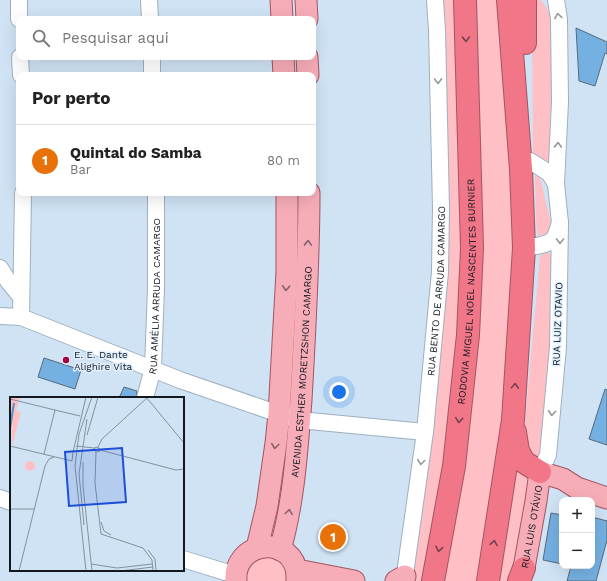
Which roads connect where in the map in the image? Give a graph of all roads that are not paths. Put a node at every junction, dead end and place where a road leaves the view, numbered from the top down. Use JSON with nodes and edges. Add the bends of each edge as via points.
{"nodes":[{"id":1,"x":19,"y":0,"type":"edge"},
{"id":2,"x":149,"y":0,"type":"edge"},
{"id":3,"x":281,"y":0,"type":"edge"},
{"id":4,"x":306,"y":0,"type":"edge"},
{"id":5,"x":435,"y":0,"type":"edge"},
{"id":6,"x":465,"y":0,"type":"edge"},
{"id":7,"x":508,"y":0,"type":"edge"},
{"id":8,"x":525,"y":0,"type":"edge"},
{"id":9,"x":556,"y":0,"type":"edge"},
{"id":10,"x":19,"y":16,"type":"edge"},
{"id":11,"x":150,"y":16,"type":"edge"},
{"id":12,"x":282,"y":16,"type":"edge"},
{"id":13,"x":307,"y":16,"type":"edge"},
{"id":14,"x":20,"y":60,"type":"edge"},
{"id":15,"x":152,"y":60,"type":"edge"},
{"id":16,"x":283,"y":60,"type":"edge"},
{"id":17,"x":308,"y":60,"type":"edge"},
{"id":18,"x":21,"y":72,"type":"edge"},
{"id":19,"x":152,"y":72,"type":"edge"},
{"id":20,"x":284,"y":72,"type":"edge"},
{"id":21,"x":308,"y":72,"type":"edge"},
{"id":22,"x":525,"y":165,"type":"junction"},
{"id":23,"x":556,"y":184,"type":"junction"},
{"id":24,"x":23,"y":196,"type":"edge"},
{"id":25,"x":156,"y":196,"type":"edge"},
{"id":26,"x":286,"y":196,"type":"edge"},
{"id":27,"x":309,"y":196,"type":"edge"},
{"id":28,"x":560,"y":223,"type":"junction"},
{"id":29,"x":524,"y":248,"type":"junction"},
{"id":30,"x":0,"y":268,"type":"edge"},
{"id":31,"x":21,"y":297,"type":"junction"},
{"id":32,"x":0,"y":316,"type":"edge"},
{"id":33,"x":21,"y":317,"type":"junction"},
{"id":34,"x":153,"y":368,"type":"junction"},
{"id":35,"x":145,"y":397,"type":"edge"},
{"id":36,"x":278,"y":414,"type":"junction"},
{"id":37,"x":299,"y":420,"type":"junction"},
{"id":38,"x":513,"y":420,"type":"junction"},
{"id":39,"x":425,"y":432,"type":"junction"},
{"id":40,"x":540,"y":472,"type":"junction"},
{"id":41,"x":577,"y":488,"type":"junction"},
{"id":42,"x":0,"y":498,"type":"edge"},
{"id":43,"x":607,"y":498,"type":"edge"},
{"id":44,"x":536,"y":501,"type":"junction"},
{"id":45,"x":10,"y":502,"type":"edge"},
{"id":46,"x":257,"y":548,"type":"junction"},
{"id":47,"x":280,"y":550,"type":"junction"},
{"id":48,"x":184,"y":558,"type":"edge"},
{"id":49,"x":297,"y":575,"type":"edge"},
{"id":50,"x":522,"y":577,"type":"edge"},
{"id":51,"x":236,"y":578,"type":"edge"},
{"id":52,"x":402,"y":579,"type":"edge"},
{"id":53,"x":354,"y":581,"type":"edge"},
{"id":54,"x":432,"y":581,"type":"edge"},
{"id":55,"x":488,"y":581,"type":"edge"}],
"edges":[{"from":1,"to":10,"type":"street"},
{"from":2,"to":11,"type":"street"},
{"from":3,"to":12,"type":"main road"},
{"from":4,"to":13,"type":"main road"},
{"from":5,"to":39,"type":"street","name":"RUA BENTO DE ARRUDA CAMARGO","one_way":true,"via":[[441,208],[440,272]]},
{"from":6,"to":54,"type":"highway","name":"RODOVIA MIGUEL NOEL NASCENTES BURNIER","one_way":true,"via":[[472,248],[468,335],[454,466]]},
{"from":7,"to":22,"type":"highway"},
{"from":8,"to":22,"type":"highway"},
{"from":23,"to":9,"type":"street","name":"RUA LUIZ OTAVIO","one_way":true,"via":[[560,95],[560,19]]},
{"from":14,"to":18,"type":"street"},
{"from":15,"to":19,"type":"street"},
{"from":16,"to":20,"type":"main road"},
{"from":17,"to":21,"type":"main road"},
{"from":22,"to":23,"type":"street","via":[[549,174]]},
{"from":22,"to":29,"type":"highway"},
{"from":23,"to":28,"type":"street","name":"RUA LUIZ OTAVIO"},
{"from":24,"to":31,"type":"street"},
{"from":25,"to":34,"type":"street","name":"RUA AMÉLIA ARRUDA CAMARGO"},
{"from":26,"to":36,"type":"main road","name":"AVENIDA ESTHER MORETZSHON CAMARGO","one_way":true,"via":[[287,272]]},
{"from":37,"to":27,"type":"main road","name":"AVENIDA ESTHER MORETZSHON CAMARGO","one_way":true},
{"from":28,"to":29,"type":"street","via":[[551,241]]},
{"from":28,"to":40,"type":"street","name":"RUA LUIZ OTAVIO","one_way":true,"via":[[558,347],[548,455]]},
{"from":38,"to":29,"type":"highway","one_way":true},
{"from":30,"to":31,"type":"street"},
{"from":31,"to":33,"type":"street"},
{"from":32,"to":33,"type":"street"},
{"from":33,"to":34,"type":"street"},
{"from":34,"to":35,"type":"street","name":"RUA AMÉLIA ARRUDA CAMARGO"},
{"from":34,"to":36,"type":"street"},
{"from":36,"to":37,"type":"street"},
{"from":36,"to":46,"type":"main road","name":"AVENIDA ESTHER MORETZSHON CAMARGO","one_way":true,"via":[[267,506]]},
{"from":37,"to":39,"type":"street"},
{"from":47,"to":37,"type":"main road","name":"AVENIDA ESTHER MORETZSHON CAMARGO","one_way":true,"via":[[288,524],[299,441]]},
{"from":38,"to":40,"type":"highway","via":[[518,451],[524,462]]},
{"from":55,"to":38,"type":"highway","one_way":true},
{"from":39,"to":52,"type":"street","name":"RUA BENTO DE ARRUDA CAMARGO","one_way":true},
{"from":40,"to":41,"type":"main road","via":[[563,479]]},
{"from":40,"to":44,"type":"main road","name":"RUA LUIS OTÁVIO"},
{"from":41,"to":43,"type":"main road"},
{"from":41,"to":44,"type":"main road","via":[[552,488]]},
{"from":42,"to":45,"type":"street"},
{"from":44,"to":50,"type":"main road","name":"RUA LUIS OTÁVIO"},
{"from":46,"to":47,"type":"main road","via":[[269,547]]},
{"from":46,"to":51,"type":"main road","via":[[242,558],[237,566]]},
{"from":47,"to":49,"type":"main road","via":[[293,562]]},
{"from":48,"to":51,"type":"street"},
{"from":49,"to":53,"type":"main road"}]}
